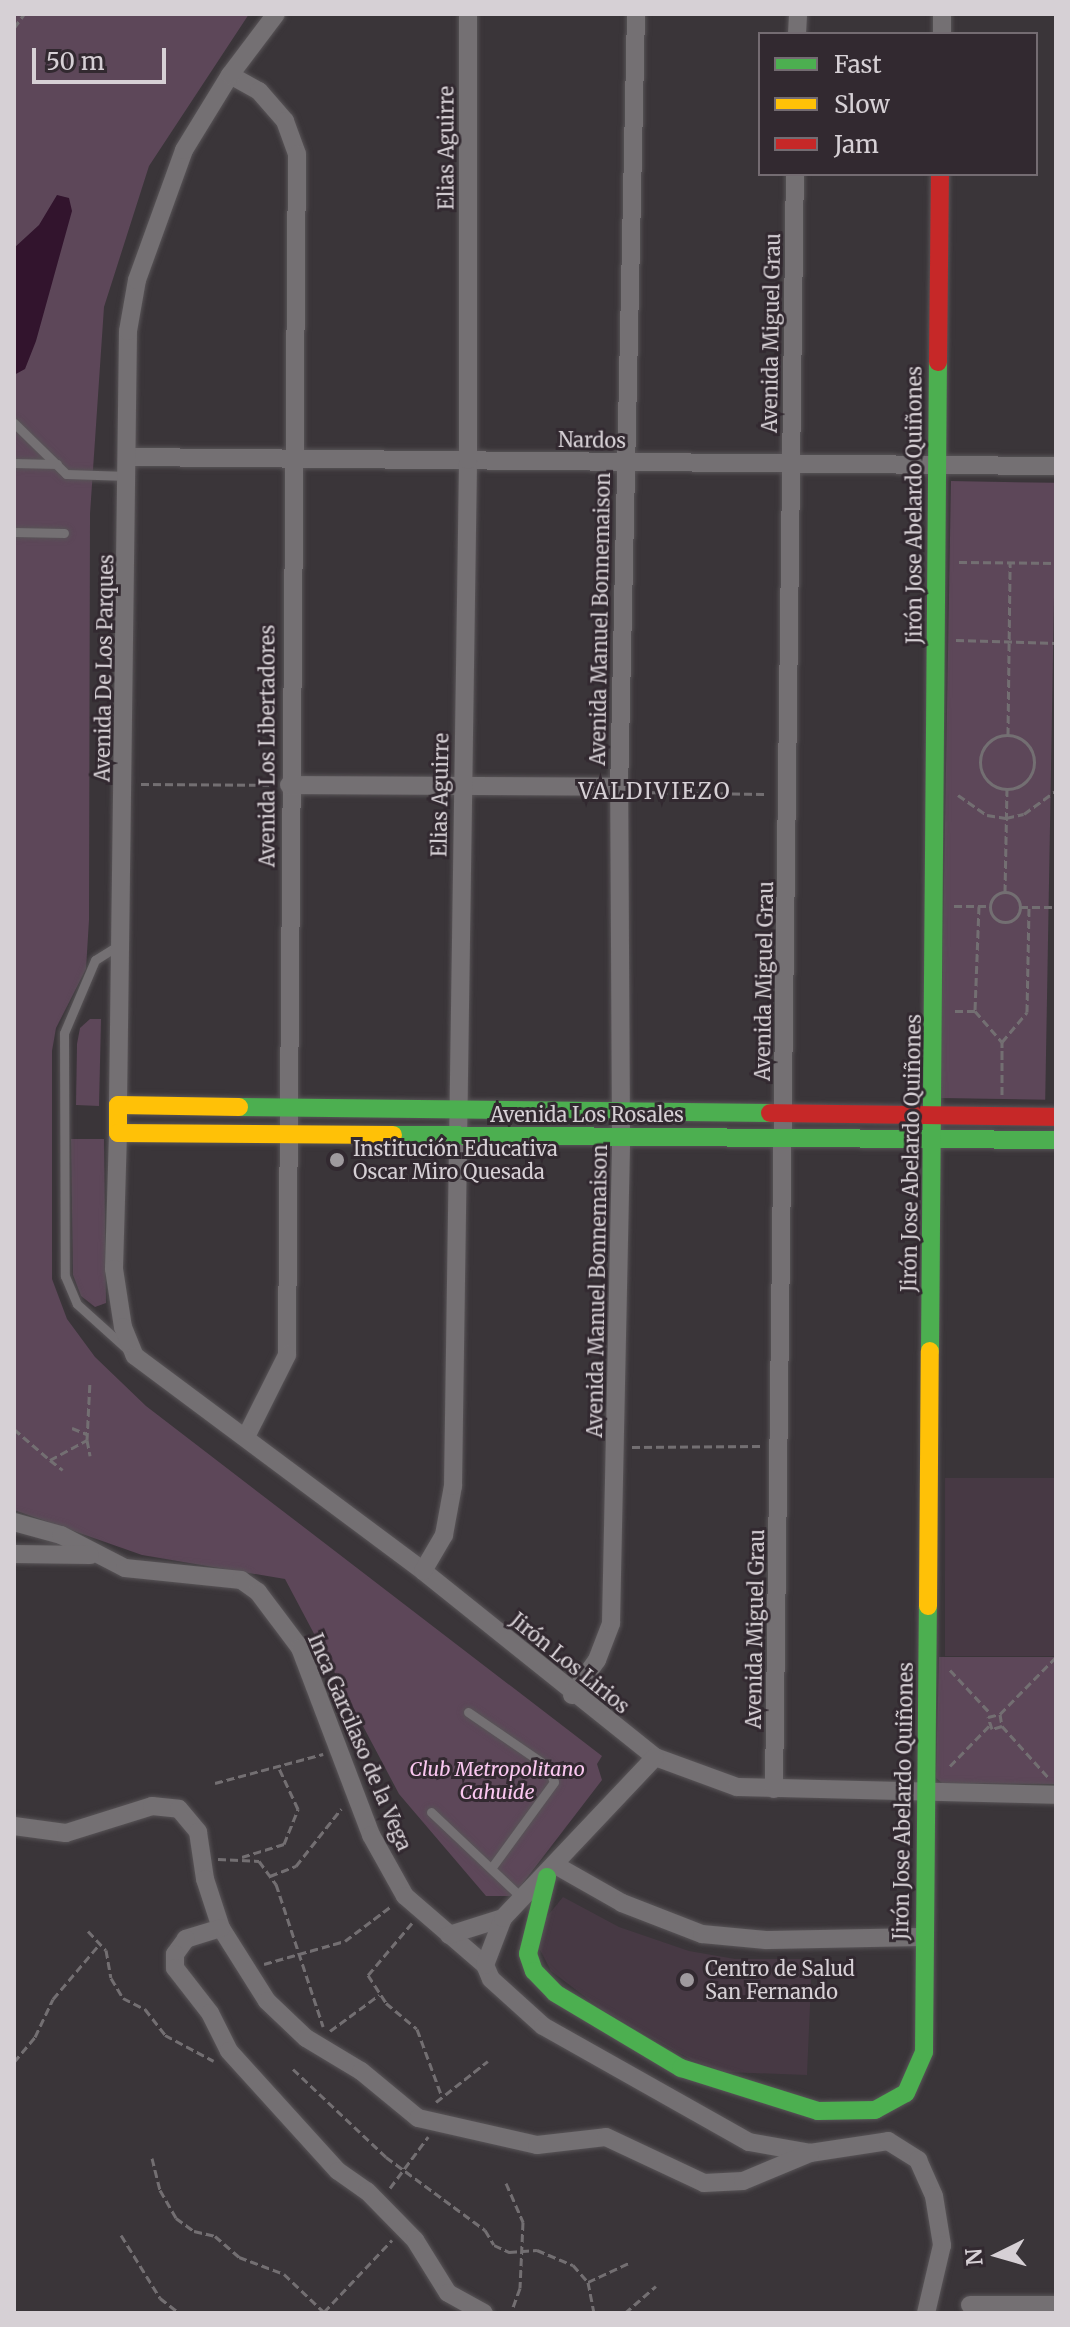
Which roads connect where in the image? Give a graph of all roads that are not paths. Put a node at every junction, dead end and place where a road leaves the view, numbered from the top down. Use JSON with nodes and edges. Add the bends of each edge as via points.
{"nodes":[{"id":1,"x":276,"y":14,"type":"edge"},
{"id":2,"x":468,"y":14,"type":"edge"},
{"id":3,"x":636,"y":14,"type":"edge"},
{"id":4,"x":230,"y":75,"type":"junction"},
{"id":5,"x":795,"y":176,"type":"edge"},
{"id":6,"x":940,"y":176,"type":"edge"},
{"id":7,"x":14,"y":423,"type":"edge"},
{"id":8,"x":128,"y":457,"type":"junction"},
{"id":9,"x":290,"y":459,"type":"junction"},
{"id":10,"x":468,"y":460,"type":"junction"},
{"id":11,"x":625,"y":462,"type":"junction"},
{"id":12,"x":14,"y":463,"type":"edge"},
{"id":13,"x":792,"y":463,"type":"junction"},
{"id":14,"x":57,"y":464,"type":"junction"},
{"id":15,"x":935,"y":464,"type":"junction"},
{"id":16,"x":1056,"y":466,"type":"edge"},
{"id":17,"x":128,"y":476,"type":"junction"},
{"id":18,"x":14,"y":532,"type":"edge"},
{"id":19,"x":64,"y":533,"type":"dead end"},
{"id":20,"x":289,"y":785,"type":"junction"},
{"id":21,"x":462,"y":786,"type":"junction"},
{"id":22,"x":619,"y":789,"type":"junction"},
{"id":23,"x":122,"y":943,"type":"junction"},
{"id":24,"x":118,"y":1105,"type":"junction"},
{"id":25,"x":287,"y":1109,"type":"junction"},
{"id":26,"x":457,"y":1111,"type":"junction"},
{"id":27,"x":621,"y":1112,"type":"junction"},
{"id":28,"x":784,"y":1114,"type":"junction"},
{"id":29,"x":934,"y":1116,"type":"junction"},
{"id":30,"x":1056,"y":1117,"type":"edge"},
{"id":31,"x":118,"y":1133,"type":"junction"},
{"id":32,"x":286,"y":1134,"type":"junction"},
{"id":33,"x":456,"y":1135,"type":"junction"},
{"id":34,"x":621,"y":1136,"type":"junction"},
{"id":35,"x":784,"y":1138,"type":"junction"},
{"id":36,"x":934,"y":1139,"type":"junction"},
{"id":37,"x":1056,"y":1140,"type":"edge"},
{"id":38,"x":135,"y":1356,"type":"junction"},
{"id":39,"x":246,"y":1437,"type":"junction"},
{"id":40,"x":14,"y":1522,"type":"edge"},
{"id":41,"x":14,"y":1554,"type":"edge"},
{"id":42,"x":97,"y":1555,"type":"junction"},
{"id":43,"x":423,"y":1571,"type":"junction"},
{"id":44,"x":572,"y":1695,"type":"junction"},
{"id":45,"x":468,"y":1712,"type":"dead end"},
{"id":46,"x":655,"y":1757,"type":"junction"},
{"id":47,"x":1054,"y":1788,"type":"edge"},
{"id":48,"x":774,"y":1789,"type":"junction"},
{"id":49,"x":924,"y":1795,"type":"junction"},
{"id":50,"x":431,"y":1812,"type":"dead end"},
{"id":51,"x":14,"y":1826,"type":"edge"},
{"id":52,"x":492,"y":1867,"type":"junction"},
{"id":53,"x":552,"y":1872,"type":"junction"},
{"id":54,"x":523,"y":1899,"type":"junction"},
{"id":55,"x":503,"y":1918,"type":"junction"},
{"id":56,"x":221,"y":1928,"type":"junction"},
{"id":57,"x":449,"y":1935,"type":"junction"},
{"id":58,"x":924,"y":1937,"type":"junction"},
{"id":59,"x":485,"y":1965,"type":"junction"},
{"id":60,"x":810,"y":2153,"type":"junction"},
{"id":61,"x":970,"y":2305,"type":"dead end"},
{"id":62,"x":1056,"y":2305,"type":"edge"},
{"id":63,"x":484,"y":2313,"type":"edge"},
{"id":64,"x":926,"y":2313,"type":"edge"}],
"edges":[{"from":1,"to":4,"type":"street","name":"Avenida De Los Parques"},
{"from":2,"to":10,"type":"street","name":"Elias Aguirre"},
{"from":3,"to":11,"type":"street","name":"Avenida Manuel Bonnemaison"},
{"from":4,"to":8,"type":"street","name":"Avenida De Los Parques","via":[[184,150],[137,280],[128,331]]},
{"from":4,"to":9,"type":"street","name":"Avenida Los Libertadores","via":[[259,91],[285,121],[297,154]]},
{"from":5,"to":13,"type":"street","name":"Avenida Miguel Grau"},
{"from":6,"to":15,"type":"street","name":"Jirón Jose Abelardo Quiñones"},
{"from":7,"to":14,"type":"lane"},
{"from":8,"to":9,"type":"street","name":"Nardos"},
{"from":8,"to":17,"type":"street","name":"Avenida De Los Parques"},
{"from":9,"to":10,"type":"street","name":"Nardos"},
{"from":9,"to":20,"type":"street","name":"Avenida Los Libertadores"},
{"from":10,"to":11,"type":"street","name":"Nardos"},
{"from":10,"to":21,"type":"street","name":"Elias Aguirre"},
{"from":11,"to":13,"type":"street","name":"Nardos"},
{"from":11,"to":22,"type":"street","name":"Avenida Manuel Bonnemaison"},
{"from":12,"to":14,"type":"lane"},
{"from":13,"to":15,"type":"street","name":"Nardos"},
{"from":13,"to":28,"type":"street","name":"Avenida Miguel Grau"},
{"from":14,"to":17,"type":"lane","via":[[66,474]]},
{"from":15,"to":16,"type":"street","name":"Nardos"},
{"from":15,"to":29,"type":"street","name":"Jirón Jose Abelardo Quiñones"},
{"from":17,"to":23,"type":"street","name":"Avenida De Los Parques"},
{"from":18,"to":19,"type":"lane"},
{"from":20,"to":21,"type":"street"},
{"from":20,"to":25,"type":"street","name":"Avenida Los Libertadores"},
{"from":21,"to":22,"type":"street"},
{"from":21,"to":26,"type":"street","name":"Elias Aguirre"},
{"from":22,"to":27,"type":"street","name":"Avenida Manuel Bonnemaison"},
{"from":23,"to":24,"type":"street","name":"Avenida De Los Parques"},
{"from":23,"to":38,"type":"lane","via":[[95,960],[64,1033],[65,1276],[77,1304]]},
{"from":24,"to":25,"type":"street","name":"Avenida Los Rosales"},
{"from":24,"to":31,"type":"street","name":"Avenida De Los Parques"},
{"from":25,"to":26,"type":"street","name":"Avenida Los Rosales"},
{"from":25,"to":32,"type":"street","name":"Avenida Los Libertadores"},
{"from":26,"to":27,"type":"street","name":"Avenida Los Rosales"},
{"from":26,"to":33,"type":"street","name":"Elias Aguirre"},
{"from":27,"to":28,"type":"street","name":"Avenida Los Rosales"},
{"from":27,"to":34,"type":"street","name":"Avenida Manuel Bonnemaison"},
{"from":28,"to":29,"type":"street","name":"Avenida Los Rosales"},
{"from":28,"to":35,"type":"street","name":"Avenida Miguel Grau"},
{"from":29,"to":30,"type":"street","name":"Avenida Los Rosales"},
{"from":29,"to":36,"type":"street","name":"Jirón Jose Abelardo Quiñones"},
{"from":31,"to":32,"type":"street","name":"Avenida Los Rosales"},
{"from":31,"to":38,"type":"street","name":"Avenida De Los Parques","via":[[114,1269],[123,1327]]},
{"from":32,"to":33,"type":"street","name":"Avenida Los Rosales"},
{"from":32,"to":39,"type":"street","name":"Avenida Los Libertadores","via":[[287,1355]]},
{"from":33,"to":34,"type":"street","name":"Avenida Los Rosales"},
{"from":33,"to":43,"type":"street","name":"Elias Aguirre","via":[[453,1486],[444,1535]]},
{"from":34,"to":35,"type":"street","name":"Avenida Los Rosales"},
{"from":34,"to":44,"type":"street","name":"Avenida Manuel Bonnemaison","via":[[611,1623],[597,1660]]},
{"from":35,"to":36,"type":"street","name":"Avenida Los Rosales"},
{"from":35,"to":48,"type":"street","name":"Avenida Miguel Grau"},
{"from":36,"to":37,"type":"street","name":"Avenida Los Rosales"},
{"from":36,"to":49,"type":"street","name":"Jirón Jose Abelardo Quiñones"},
{"from":38,"to":39,"type":"street","name":"Jirón Los Lirios"},
{"from":39,"to":43,"type":"street","name":"Jirón Los Lirios"},
{"from":40,"to":42,"type":"street","via":[[61,1535]]},
{"from":41,"to":42,"type":"street"},
{"from":42,"to":57,"type":"street","name":"Inca Garcilaso de la Vega","via":[[125,1568],[241,1580],[258,1592],[300,1648],[371,1835],[405,1896]]},
{"from":43,"to":44,"type":"street","name":"Jirón Los Lirios"},
{"from":44,"to":46,"type":"street","name":"Jirón Los Lirios"},
{"from":45,"to":52,"type":"lane","via":[[547,1766],[554,1782]]},
{"from":46,"to":48,"type":"street","name":"Jirón Los Lirios","via":[[737,1787]]},
{"from":46,"to":53,"type":"street"},
{"from":47,"to":49,"type":"street","name":"Jirón Los Lirios"},
{"from":48,"to":49,"type":"street","name":"Jirón Los Lirios"},
{"from":49,"to":58,"type":"street","name":"Jirón Jose Abelardo Quiñones"},
{"from":50,"to":52,"type":"lane"},
{"from":51,"to":56,"type":"street","via":[[66,1833],[163,1805],[179,1809],[198,1832]]},
{"from":52,"to":54,"type":"lane"},
{"from":53,"to":54,"type":"street"},
{"from":53,"to":58,"type":"street","via":[[702,1934],[766,1940]]},
{"from":53,"to":58,"type":"street","name":"Jirón Jose Abelardo Quiñones","via":[[528,1954],[534,1971],[555,1993],[681,2068],[818,2111],[875,2110],[906,2093],[924,2052]]},
{"from":54,"to":55,"type":"street"},
{"from":55,"to":57,"type":"street"},
{"from":55,"to":59,"type":"street"},
{"from":56,"to":60,"type":"street","via":[[267,2001],[306,2038],[425,2124],[537,2145],[606,2137],[704,2183],[743,2181]]},
{"from":56,"to":63,"type":"street","via":[[186,1939],[175,1954],[175,1968],[241,2064],[338,2171],[402,2228],[448,2293]]},
{"from":57,"to":59,"type":"street","name":"Inca Garcilaso de la Vega"},
{"from":59,"to":60,"type":"street","name":"Inca Garcilaso de la Vega","via":[[500,1989],[570,2045],[749,2142]]},
{"from":60,"to":64,"type":"street","name":"Inca Garcilaso de la Vega","via":[[888,2141],[918,2160],[934,2196],[942,2245]]},
{"from":61,"to":62,"type":"street"}]}
